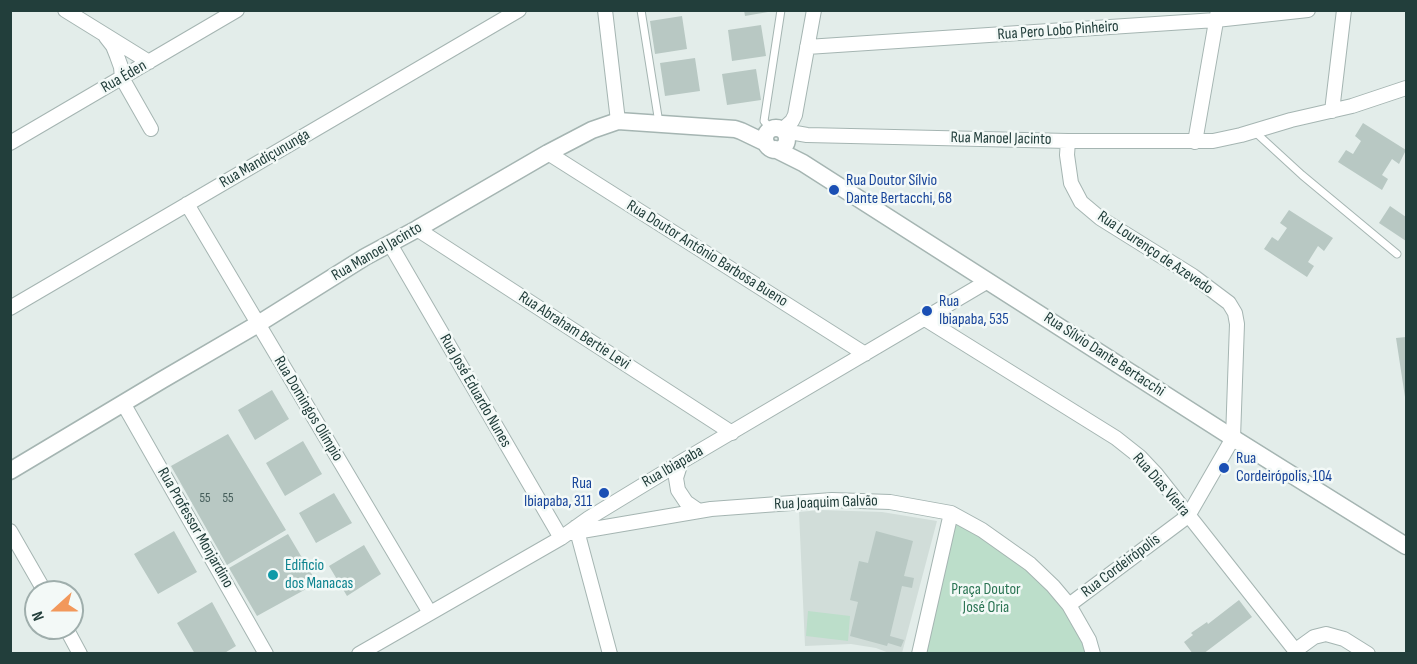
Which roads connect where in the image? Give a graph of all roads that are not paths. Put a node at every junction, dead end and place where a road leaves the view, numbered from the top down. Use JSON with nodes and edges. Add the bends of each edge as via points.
{"nodes":[{"id":1,"x":64,"y":10,"type":"edge"},
{"id":2,"x":237,"y":10,"type":"edge"},
{"id":3,"x":519,"y":10,"type":"edge"},
{"id":4,"x":605,"y":10,"type":"edge"},
{"id":5,"x":640,"y":10,"type":"edge"},
{"id":6,"x":781,"y":10,"type":"edge"},
{"id":7,"x":814,"y":10,"type":"edge"},
{"id":8,"x":1308,"y":10,"type":"edge"},
{"id":9,"x":1344,"y":10,"type":"edge"},
{"id":10,"x":1217,"y":15,"type":"edge"},
{"id":11,"x":106,"y":37,"type":"junction"},
{"id":12,"x":807,"y":47,"type":"junction"},
{"id":13,"x":149,"y":62,"type":"junction"},
{"id":14,"x":122,"y":78,"type":"junction"},
{"id":15,"x":1407,"y":88,"type":"edge"},
{"id":16,"x":1332,"y":111,"type":"junction"},
{"id":17,"x":618,"y":121,"type":"junction"},
{"id":18,"x":659,"y":123,"type":"junction"},
{"id":19,"x":151,"y":129,"type":"dead end"},
{"id":20,"x":1254,"y":131,"type":"junction"},
{"id":21,"x":779,"y":137,"type":"junction"},
{"id":22,"x":1068,"y":141,"type":"junction"},
{"id":23,"x":1195,"y":142,"type":"junction"},
{"id":24,"x":10,"y":143,"type":"edge"},
{"id":25,"x":548,"y":153,"type":"junction"},
{"id":26,"x":187,"y":204,"type":"junction"},
{"id":27,"x":417,"y":229,"type":"junction"},
{"id":28,"x":390,"y":244,"type":"junction"},
{"id":29,"x":1397,"y":254,"type":"dead end"},
{"id":30,"x":988,"y":281,"type":"junction"},
{"id":31,"x":10,"y":308,"type":"edge"},
{"id":32,"x":925,"y":319,"type":"junction"},
{"id":33,"x":258,"y":324,"type":"junction"},
{"id":34,"x":865,"y":354,"type":"junction"},
{"id":35,"x":123,"y":403,"type":"junction"},
{"id":36,"x":732,"y":433,"type":"junction"},
{"id":37,"x":1233,"y":438,"type":"junction"},
{"id":38,"x":681,"y":462,"type":"junction"},
{"id":39,"x":10,"y":471,"type":"edge"},
{"id":40,"x":699,"y":511,"type":"junction"},
{"id":41,"x":951,"y":513,"type":"junction"},
{"id":42,"x":1188,"y":516,"type":"junction"},
{"id":43,"x":10,"y":531,"type":"edge"},
{"id":44,"x":571,"y":533,"type":"junction"},
{"id":45,"x":1407,"y":546,"type":"edge"},
{"id":46,"x":38,"y":580,"type":"edge"},
{"id":47,"x":1069,"y":605,"type":"junction"},
{"id":48,"x":430,"y":613,"type":"junction"},
{"id":49,"x":72,"y":640,"type":"edge"},
{"id":50,"x":1297,"y":652,"type":"edge"},
{"id":51,"x":80,"y":654,"type":"edge"},
{"id":52,"x":266,"y":654,"type":"edge"},
{"id":53,"x":359,"y":654,"type":"edge"},
{"id":54,"x":610,"y":654,"type":"edge"},
{"id":55,"x":919,"y":654,"type":"edge"},
{"id":56,"x":1093,"y":654,"type":"edge"},
{"id":57,"x":1368,"y":654,"type":"edge"}],
"edges":[{"from":1,"to":11,"type":"street"},
{"from":2,"to":13,"type":"street","name":"Rua Éden"},
{"from":3,"to":26,"type":"street","name":"Rua Mandiçununga"},
{"from":4,"to":17,"type":"street"},
{"from":5,"to":18,"type":"lane"},
{"from":6,"to":21,"type":"lane","via":[[764,121]]},
{"from":7,"to":12,"type":"street"},
{"from":8,"to":10,"type":"street","name":"Rua Pero Lobo Pinheiro"},
{"from":9,"to":16,"type":"street"},
{"from":10,"to":12,"type":"street","name":"Rua Pero Lobo Pinheiro"},
{"from":10,"to":23,"type":"street"},
{"from":11,"to":13,"type":"street"},
{"from":11,"to":14,"type":"street","via":[[117,56]]},
{"from":12,"to":21,"type":"street","via":[[795,115]]},
{"from":13,"to":14,"type":"street","name":"Rua Éden"},
{"from":14,"to":19,"type":"street"},
{"from":14,"to":24,"type":"street","name":"Rua Éden"},
{"from":15,"to":16,"type":"street","name":"Rua Manoel Jacinto"},
{"from":16,"to":20,"type":"street","name":"Rua Manoel Jacinto"},
{"from":17,"to":18,"type":"street","name":"Rua Manoel Jacinto"},
{"from":17,"to":25,"type":"street","name":"Rua Manoel Jacinto"},
{"from":18,"to":21,"type":"street","name":"Rua Manoel Jacinto","via":[[735,129],[760,139]]},
{"from":20,"to":23,"type":"street","name":"Rua Manoel Jacinto"},
{"from":20,"to":29,"type":"lane"},
{"from":21,"to":22,"type":"street","name":"Rua Manoel Jacinto"},
{"from":21,"to":30,"type":"street","name":"Rua Sílvio Dante Bertacchi","via":[[803,163]]},
{"from":22,"to":23,"type":"street","name":"Rua Manoel Jacinto"},
{"from":22,"to":37,"type":"street","name":"Rua Lourenço de Azevedo","via":[[1071,183],[1081,202],[1193,276],[1229,303],[1235,313]]},
{"from":25,"to":27,"type":"street","name":"Rua Manoel Jacinto"},
{"from":25,"to":34,"type":"street","name":"Rua Doutor Antônio Barbosa Bueno"},
{"from":26,"to":31,"type":"street","name":"Rua Mandiçununga"},
{"from":26,"to":33,"type":"street","name":"Rua Domingos Olímpio"},
{"from":27,"to":28,"type":"street","name":"Rua Manoel Jacinto"},
{"from":27,"to":36,"type":"street","name":"Rua Abraham Bertie Levi"},
{"from":28,"to":33,"type":"street","name":"Rua Manoel Jacinto"},
{"from":28,"to":44,"type":"street","name":"Rua José Eduardo Nunes"},
{"from":30,"to":32,"type":"street","name":"Rua Ibiapaba"},
{"from":30,"to":37,"type":"street","name":"Rua Sílvio Dante Bertacchi"},
{"from":32,"to":34,"type":"street","name":"Rua Ibiapaba"},
{"from":32,"to":42,"type":"street","name":"Rua Dias Vieira","via":[[1116,438],[1156,474]]},
{"from":33,"to":35,"type":"street","name":"Rua Manoel Jacinto"},
{"from":33,"to":48,"type":"street","name":"Rua Domingos Olímpio"},
{"from":34,"to":36,"type":"street","name":"Rua Ibiapaba"},
{"from":35,"to":39,"type":"street","name":"Rua Manoel Jacinto"},
{"from":35,"to":52,"type":"street","name":"Rua Professor Monjardino"},
{"from":36,"to":38,"type":"street","name":"Rua Ibiapaba"},
{"from":37,"to":42,"type":"street","name":"Rua Cordeirópolis"},
{"from":37,"to":45,"type":"street","name":"Rua Sílvio Dante Bertacchi"},
{"from":38,"to":40,"type":"street","via":[[676,478],[678,490]]},
{"from":38,"to":44,"type":"street","name":"Rua Ibiapaba"},
{"from":40,"to":41,"type":"street","name":"Rua Joaquim Galvão","via":[[832,500],[890,502]]},
{"from":40,"to":44,"type":"street","name":"Rua Joaquim Galvão"},
{"from":41,"to":47,"type":"street","name":"Rua Joaquim Galvão","via":[[1030,564]]},
{"from":41,"to":55,"type":"street"},
{"from":42,"to":47,"type":"street","name":"Rua Cordeirópolis"},
{"from":42,"to":50,"type":"street","name":"Rua Dias Vieira"},
{"from":43,"to":46,"type":"street"},
{"from":44,"to":48,"type":"street","name":"Rua Ibiapaba"},
{"from":44,"to":54,"type":"street","name":"Rua José Eduardo Nunes"},
{"from":47,"to":56,"type":"street","name":"Rua Joaquim Galvão"},
{"from":48,"to":53,"type":"street","name":"Rua Ibiapaba"},
{"from":49,"to":51,"type":"street"},
{"from":50,"to":57,"type":"street","via":[[1314,637],[1326,634],[1344,639]]}]}
